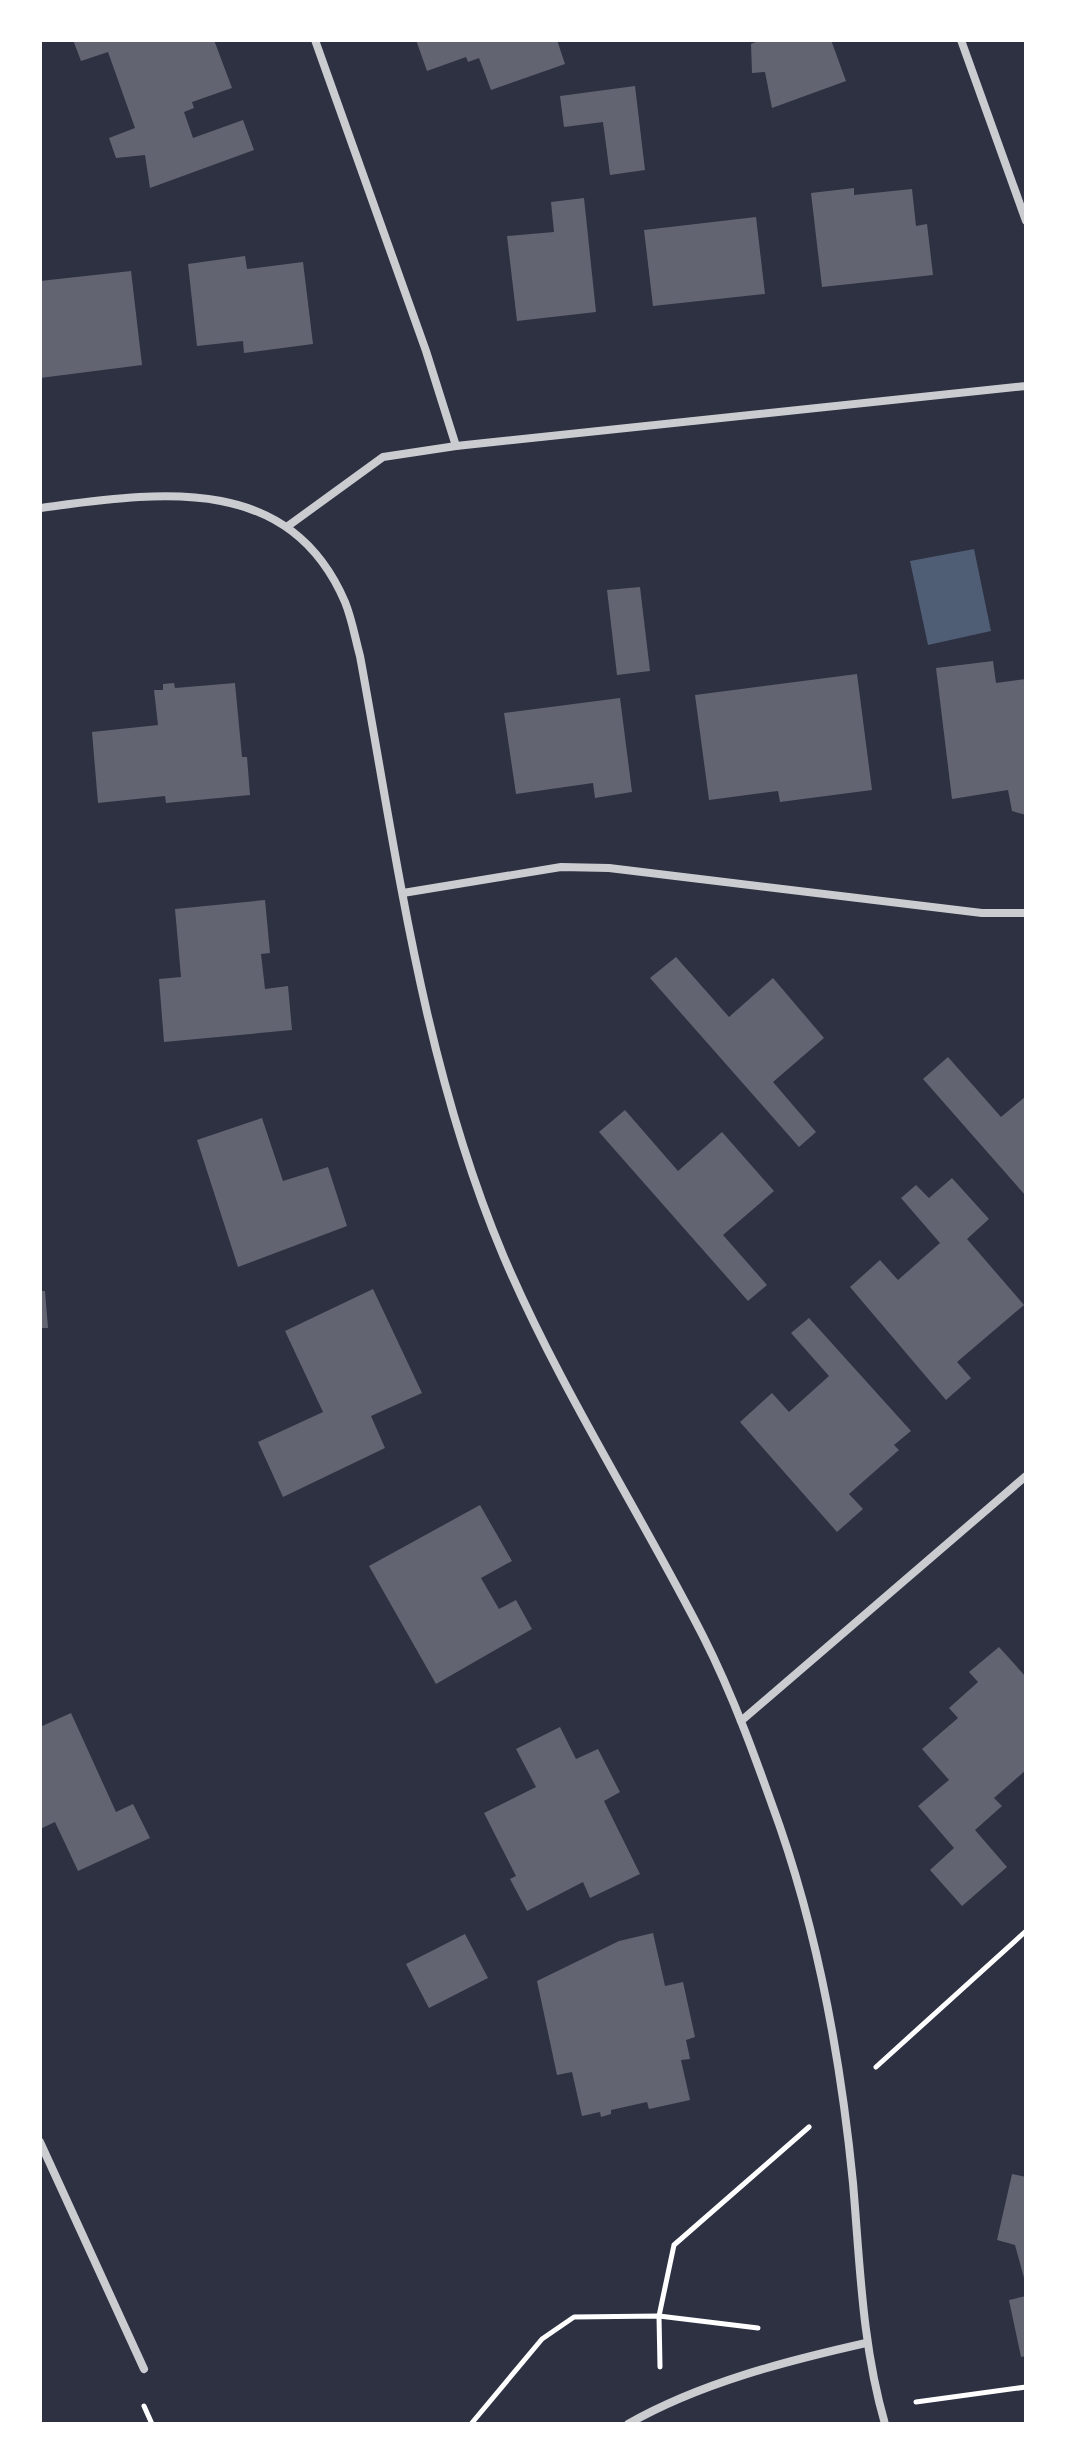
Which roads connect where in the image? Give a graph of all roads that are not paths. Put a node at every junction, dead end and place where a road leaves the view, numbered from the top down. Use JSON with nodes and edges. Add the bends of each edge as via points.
{"nodes":[{"id":1,"x":315,"y":40,"type":"edge"},
{"id":2,"x":961,"y":40,"type":"edge"},
{"id":3,"x":1026,"y":221,"type":"edge"},
{"id":4,"x":1026,"y":386,"type":"edge"},
{"id":5,"x":456,"y":446,"type":"junction"},
{"id":6,"x":40,"y":508,"type":"edge"},
{"id":7,"x":288,"y":526,"type":"junction"},
{"id":8,"x":403,"y":893,"type":"junction"},
{"id":9,"x":1026,"y":913,"type":"edge"},
{"id":10,"x":1026,"y":1476,"type":"edge"},
{"id":11,"x":741,"y":1721,"type":"junction"},
{"id":12,"x":40,"y":2142,"type":"edge"},
{"id":13,"x":866,"y":2343,"type":"junction"},
{"id":14,"x":144,"y":2369,"type":"dead end"},
{"id":15,"x":628,"y":2424,"type":"edge"},
{"id":16,"x":885,"y":2424,"type":"edge"}],
"edges":[{"from":1,"to":5,"type":"street"},
{"from":2,"to":3,"type":"street"},
{"from":4,"to":5,"type":"street"},
{"from":5,"to":7,"type":"street","via":[[383,457]]},
{"from":6,"to":7,"type":"street","via":[[135,495],[190,495],[235,502]]},
{"from":7,"to":8,"type":"street","via":[[318,557],[345,603],[360,656]]},
{"from":8,"to":9,"type":"street","via":[[561,867],[609,868],[982,913]]},
{"from":8,"to":11,"type":"street","via":[[432,1037],[473,1177],[504,1258],[553,1360],[704,1638]]},
{"from":10,"to":11,"type":"street"},
{"from":11,"to":13,"type":"street","via":[[806,1907],[830,2007]]},
{"from":12,"to":14,"type":"street"},
{"from":13,"to":15,"type":"street","via":[[799,2358],[660,2405]]},
{"from":13,"to":16,"type":"street"}]}
